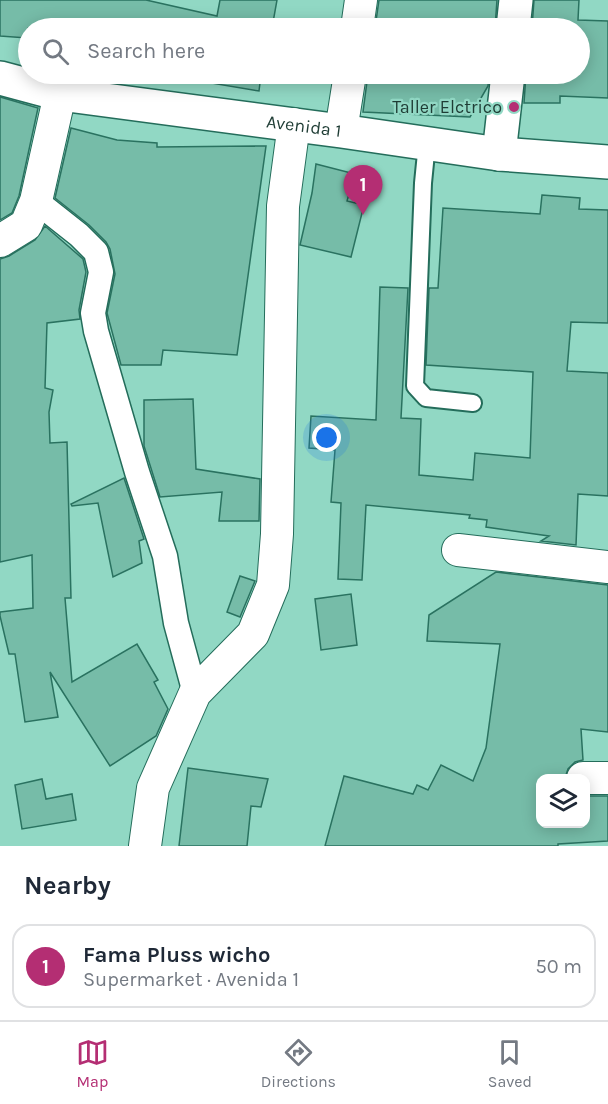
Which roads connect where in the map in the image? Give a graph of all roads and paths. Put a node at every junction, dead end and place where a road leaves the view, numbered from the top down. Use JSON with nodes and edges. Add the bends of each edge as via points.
{"nodes":[{"id":1,"x":361,"y":0,"type":"edge"},
{"id":2,"x":516,"y":0,"type":"edge"},
{"id":3,"x":358,"y":18,"type":"edge"},
{"id":4,"x":514,"y":18,"type":"edge"},
{"id":5,"x":0,"y":78,"type":"edge"},
{"id":6,"x":18,"y":83,"type":"edge"},
{"id":7,"x":22,"y":84,"type":"edge"},
{"id":8,"x":348,"y":84,"type":"edge"},
{"id":9,"x":507,"y":84,"type":"edge"},
{"id":10,"x":60,"y":94,"type":"junction"},
{"id":11,"x":294,"y":124,"type":"junction"},
{"id":12,"x":341,"y":130,"type":"junction"},
{"id":13,"x":427,"y":143,"type":"junction"},
{"id":14,"x":499,"y":154,"type":"junction"},
{"id":15,"x":608,"y":162,"type":"edge"},
{"id":16,"x":36,"y":201,"type":"junction"},
{"id":17,"x":0,"y":242,"type":"edge"},
{"id":18,"x":473,"y":403,"type":"dead end"},
{"id":19,"x":458,"y":550,"type":"dead end"},
{"id":20,"x":608,"y":567,"type":"edge"},
{"id":21,"x":195,"y":693,"type":"junction"},
{"id":22,"x":590,"y":778,"type":"edge"},
{"id":23,"x":608,"y":778,"type":"edge"},
{"id":24,"x":145,"y":846,"type":"edge"}],
"edges":[{"from":1,"to":3,"type":"street"},
{"from":2,"to":4,"type":"street"},
{"from":5,"to":6,"type":"street","name":"Avenida 1"},
{"from":7,"to":10,"type":"street","name":"Avenida 1"},
{"from":8,"to":12,"type":"street"},
{"from":9,"to":14,"type":"street"},
{"from":10,"to":11,"type":"street","name":"Avenida 1"},
{"from":10,"to":16,"type":"street"},
{"from":11,"to":12,"type":"street","name":"Avenida 1"},
{"from":11,"to":21,"type":"street","via":[[283,206],[273,585],[253,634]]},
{"from":12,"to":13,"type":"street","name":"Avenida 1"},
{"from":13,"to":14,"type":"street","name":"Avenida 1"},
{"from":13,"to":18,"type":"lane","via":[[415,387],[426,398]]},
{"from":14,"to":15,"type":"street","name":"Avenida 1"},
{"from":16,"to":17,"type":"street","via":[[26,225]]},
{"from":16,"to":21,"type":"street","via":[[96,252],[101,272],[93,313],[96,331],[136,472],[165,556],[176,623]]},
{"from":19,"to":20,"type":"street"},
{"from":21,"to":24,"type":"street","via":[[153,788]]},
{"from":22,"to":23,"type":"street"}]}
